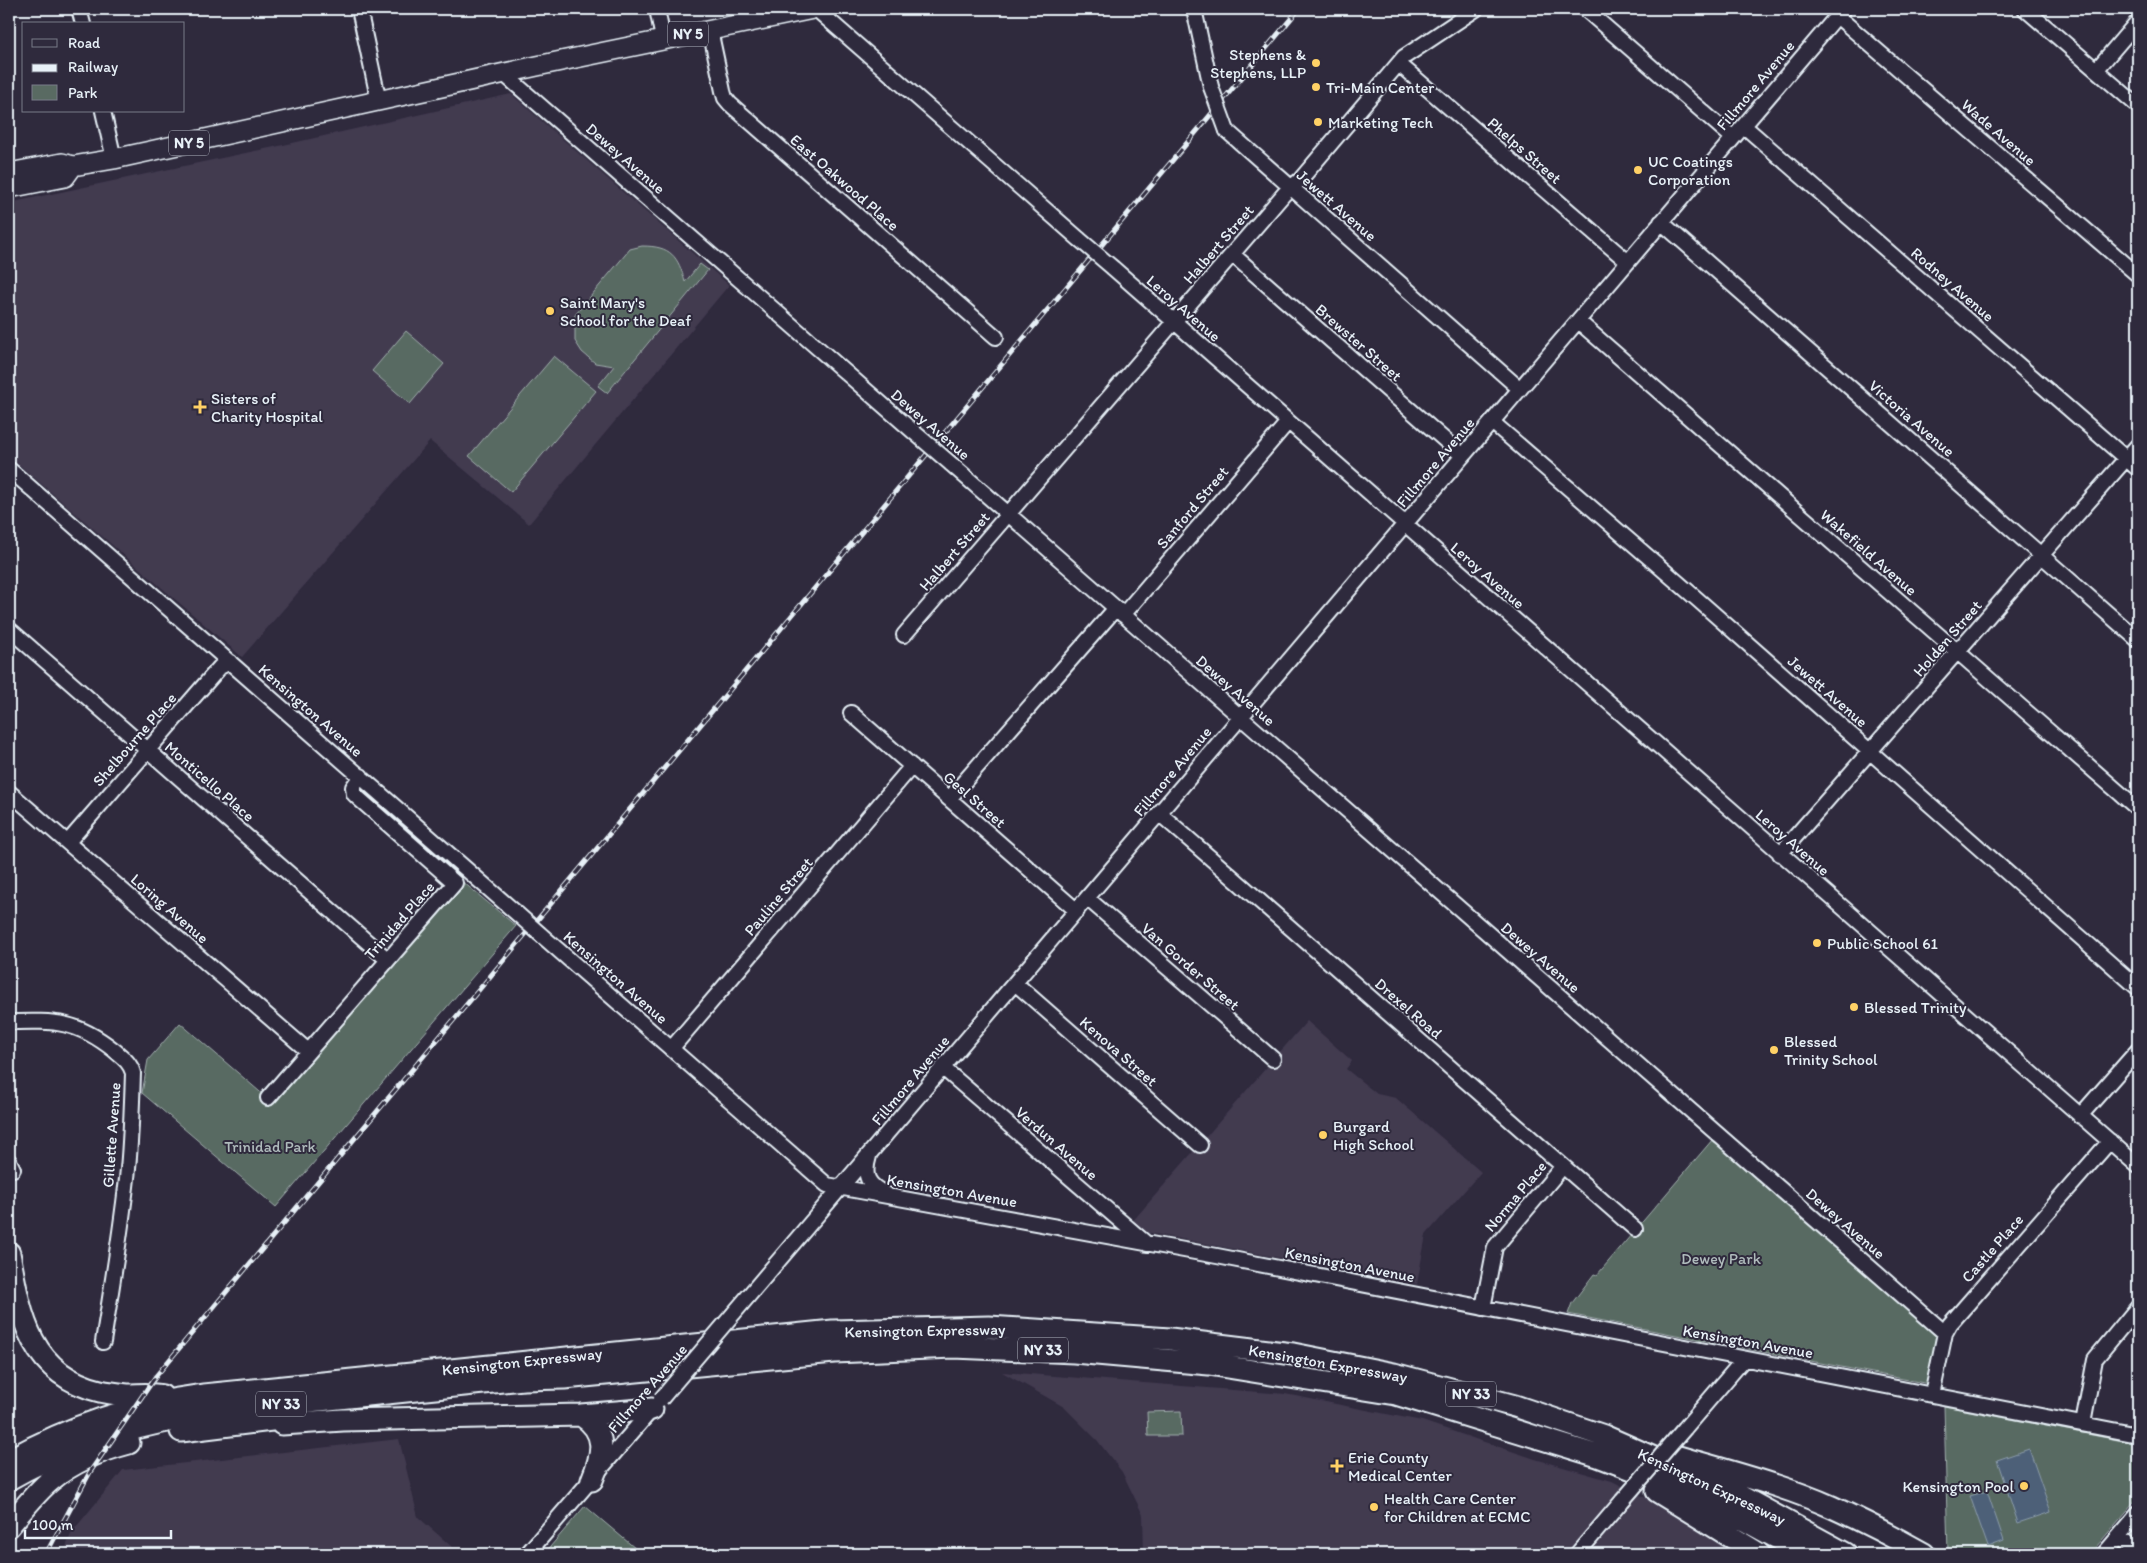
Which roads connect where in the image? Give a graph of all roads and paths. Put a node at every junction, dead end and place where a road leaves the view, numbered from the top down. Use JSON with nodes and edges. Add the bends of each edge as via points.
{"nodes":[{"id":1,"x":80,"y":9,"type":"edge"},
{"id":2,"x":359,"y":9,"type":"edge"},
{"id":3,"x":657,"y":9,"type":"edge"},
{"id":4,"x":814,"y":9,"type":"edge"},
{"id":5,"x":1194,"y":9,"type":"edge"},
{"id":6,"x":1476,"y":9,"type":"edge"},
{"id":7,"x":1585,"y":9,"type":"edge"},
{"id":8,"x":2025,"y":9,"type":"edge"},
{"id":9,"x":1840,"y":12,"type":"edge"},
{"id":10,"x":2138,"y":21,"type":"edge"},
{"id":11,"x":83,"y":22,"type":"edge"},
{"id":12,"x":710,"y":30,"type":"junction"},
{"id":13,"x":663,"y":40,"type":"junction"},
{"id":14,"x":1399,"y":64,"type":"junction"},
{"id":15,"x":2097,"y":70,"type":"junction"},
{"id":16,"x":504,"y":74,"type":"junction"},
{"id":17,"x":378,"y":102,"type":"junction"},
{"id":18,"x":2138,"y":106,"type":"edge"},
{"id":19,"x":103,"y":112,"type":"edge"},
{"id":20,"x":1744,"y":126,"type":"junction"},
{"id":21,"x":1733,"y":138,"type":"junction"},
{"id":22,"x":114,"y":159,"type":"junction"},
{"id":23,"x":73,"y":166,"type":"junction"},
{"id":24,"x":9,"y":173,"type":"edge"},
{"id":25,"x":9,"y":188,"type":"edge"},
{"id":26,"x":1292,"y":188,"type":"junction"},
{"id":27,"x":1662,"y":222,"type":"junction"},
{"id":28,"x":1232,"y":254,"type":"junction"},
{"id":29,"x":1628,"y":262,"type":"junction"},
{"id":30,"x":2138,"y":275,"type":"edge"},
{"id":31,"x":1578,"y":321,"type":"junction"},
{"id":32,"x":1172,"y":322,"type":"junction"},
{"id":33,"x":996,"y":337,"type":"dead end"},
{"id":34,"x":1520,"y":388,"type":"junction"},
{"id":35,"x":1288,"y":422,"type":"junction"},
{"id":36,"x":1492,"y":422,"type":"junction"},
{"id":37,"x":2138,"y":444,"type":"edge"},
{"id":38,"x":1463,"y":456,"type":"junction"},
{"id":39,"x":2126,"y":459,"type":"junction"},
{"id":40,"x":9,"y":469,"type":"edge"},
{"id":41,"x":2138,"y":469,"type":"edge"},
{"id":42,"x":1008,"y":515,"type":"junction"},
{"id":43,"x":1405,"y":525,"type":"junction"},
{"id":44,"x":2042,"y":555,"type":"junction"},
{"id":45,"x":1120,"y":612,"type":"junction"},
{"id":46,"x":9,"y":629,"type":"edge"},
{"id":47,"x":904,"y":634,"type":"dead end"},
{"id":48,"x":2138,"y":640,"type":"edge"},
{"id":49,"x":1958,"y":653,"type":"junction"},
{"id":50,"x":230,"y":662,"type":"junction"},
{"id":51,"x":851,"y":713,"type":"dead end"},
{"id":52,"x":1241,"y":718,"type":"junction"},
{"id":53,"x":148,"y":750,"type":"junction"},
{"id":54,"x":1871,"y":752,"type":"junction"},
{"id":55,"x":912,"y":766,"type":"junction"},
{"id":56,"x":361,"y":776,"type":"junction"},
{"id":57,"x":9,"y":792,"type":"edge"},
{"id":58,"x":949,"y":798,"type":"junction"},
{"id":59,"x":2138,"y":809,"type":"edge"},
{"id":60,"x":1159,"y":813,"type":"junction"},
{"id":61,"x":68,"y":842,"type":"junction"},
{"id":62,"x":1780,"y":854,"type":"junction"},
{"id":63,"x":1087,"y":898,"type":"junction"},
{"id":64,"x":1077,"y":911,"type":"junction"},
{"id":65,"x":388,"y":960,"type":"junction"},
{"id":66,"x":1015,"y":983,"type":"junction"},
{"id":67,"x":2138,"y":988,"type":"edge"},
{"id":68,"x":9,"y":1022,"type":"edge"},
{"id":69,"x":671,"y":1049,"type":"junction"},
{"id":70,"x":2138,"y":1050,"type":"edge"},
{"id":71,"x":308,"y":1051,"type":"junction"},
{"id":72,"x":1272,"y":1060,"type":"dead end"},
{"id":73,"x":943,"y":1068,"type":"junction"},
{"id":74,"x":268,"y":1098,"type":"dead end"},
{"id":75,"x":2080,"y":1116,"type":"junction"},
{"id":76,"x":2110,"y":1141,"type":"junction"},
{"id":77,"x":1200,"y":1145,"type":"dead end"},
{"id":78,"x":869,"y":1155,"type":"junction"},
{"id":79,"x":1563,"y":1166,"type":"junction"},
{"id":80,"x":2138,"y":1166,"type":"edge"},
{"id":81,"x":841,"y":1188,"type":"junction"},
{"id":82,"x":894,"y":1197,"type":"junction"},
{"id":83,"x":1635,"y":1229,"type":"dead end"},
{"id":84,"x":1148,"y":1244,"type":"junction"},
{"id":85,"x":9,"y":1253,"type":"edge"},
{"id":86,"x":1483,"y":1308,"type":"junction"},
{"id":87,"x":2138,"y":1308,"type":"edge"},
{"id":88,"x":1945,"y":1333,"type":"junction"},
{"id":89,"x":103,"y":1342,"type":"dead end"},
{"id":90,"x":1744,"y":1359,"type":"junction"},
{"id":91,"x":564,"y":1378,"type":"junction"},
{"id":92,"x":1932,"y":1395,"type":"junction"},
{"id":93,"x":171,"y":1399,"type":"junction"},
{"id":94,"x":657,"y":1404,"type":"junction"},
{"id":95,"x":581,"y":1415,"type":"junction"},
{"id":96,"x":267,"y":1420,"type":"junction"},
{"id":97,"x":2082,"y":1424,"type":"junction"},
{"id":98,"x":2138,"y":1435,"type":"edge"},
{"id":99,"x":1601,"y":1446,"type":"junction"},
{"id":100,"x":9,"y":1460,"type":"edge"},
{"id":101,"x":9,"y":1479,"type":"edge"},
{"id":102,"x":592,"y":1480,"type":"junction"},
{"id":103,"x":2138,"y":1514,"type":"edge"},
{"id":104,"x":9,"y":1526,"type":"edge"},
{"id":105,"x":2119,"y":1537,"type":"junction"},
{"id":106,"x":527,"y":1554,"type":"edge"},
{"id":107,"x":1577,"y":1554,"type":"edge"},
{"id":108,"x":1759,"y":1554,"type":"edge"},
{"id":109,"x":1807,"y":1554,"type":"edge"},
{"id":110,"x":1846,"y":1554,"type":"edge"},
{"id":111,"x":1924,"y":1554,"type":"edge"},
{"id":112,"x":2104,"y":1554,"type":"edge"},
{"id":113,"x":2138,"y":1554,"type":"edge"}],
"edges":[{"from":1,"to":11,"type":"street"},
{"from":2,"to":17,"type":"street"},
{"from":3,"to":13,"type":"street"},
{"from":4,"to":12,"type":"main road","number":"NY 5"},
{"from":4,"to":32,"type":"street","name":"Leroy Avenue","bridge":true},
{"from":5,"to":26,"type":"street","name":"Jewett Avenue","bridge":true,"via":[[1211,87],[1227,131]]},
{"from":6,"to":14,"type":"street","name":"Halbert Street"},
{"from":7,"to":21,"type":"street"},
{"from":8,"to":15,"type":"street"},
{"from":9,"to":20,"type":"street","name":"Fillmore Avenue"},
{"from":9,"to":30,"type":"street","name":"Wade Avenue"},
{"from":10,"to":15,"type":"street"},
{"from":12,"to":13,"type":"main road","number":"NY 5"},
{"from":12,"to":33,"type":"street","name":"East Oakwood Place","via":[[723,91],[730,104]]},
{"from":13,"to":16,"type":"main road","number":"NY 5"},
{"from":14,"to":26,"type":"street","name":"Halbert Street"},
{"from":14,"to":29,"type":"street","name":"Phelps Street"},
{"from":15,"to":18,"type":"street"},
{"from":16,"to":17,"type":"main road","number":"NY 5"},
{"from":16,"to":42,"type":"street","name":"Dewey Avenue","bridge":true},
{"from":17,"to":22,"type":"main road","number":"NY 5"},
{"from":19,"to":22,"type":"street"},
{"from":20,"to":21,"type":"street","name":"Fillmore Avenue"},
{"from":20,"to":39,"type":"street","name":"Rodney Avenue"},
{"from":21,"to":27,"type":"street","name":"Fillmore Avenue"},
{"from":22,"to":23,"type":"main road","number":"NY 5"},
{"from":23,"to":24,"type":"main road","number":"NY 5","via":[[62,163]]},
{"from":23,"to":25,"type":"main road","number":"NY 5","via":[[65,177]]},
{"from":26,"to":28,"type":"street","name":"Halbert Street"},
{"from":26,"to":34,"type":"street","name":"Jewett Avenue"},
{"from":27,"to":29,"type":"street","name":"Fillmore Avenue"},
{"from":27,"to":44,"type":"street","name":"Victoria Avenue"},
{"from":28,"to":32,"type":"street","name":"Halbert Street"},
{"from":28,"to":38,"type":"street","name":"Brewster Street"},
{"from":29,"to":31,"type":"street","name":"Fillmore Avenue"},
{"from":31,"to":34,"type":"street","name":"Fillmore Avenue"},
{"from":31,"to":49,"type":"street","name":"Wakefield Avenue"},
{"from":32,"to":35,"type":"street","name":"Leroy Avenue"},
{"from":32,"to":42,"type":"street","name":"Halbert Street"},
{"from":34,"to":36,"type":"street","name":"Fillmore Avenue"},
{"from":35,"to":43,"type":"street","name":"Leroy Avenue"},
{"from":35,"to":45,"type":"street","name":"Sanford Street"},
{"from":36,"to":38,"type":"street","name":"Fillmore Avenue"},
{"from":36,"to":54,"type":"street","name":"Jewett Avenue"},
{"from":37,"to":39,"type":"street","name":"Holden Street"},
{"from":38,"to":43,"type":"street","name":"Fillmore Avenue"},
{"from":39,"to":41,"type":"street","name":"Rodney Avenue"},
{"from":39,"to":44,"type":"street","name":"Holden Street"},
{"from":40,"to":50,"type":"street","name":"Kensington Avenue"},
{"from":42,"to":45,"type":"street","name":"Dewey Avenue"},
{"from":42,"to":47,"type":"street","name":"Halbert Street"},
{"from":43,"to":52,"type":"street","name":"Fillmore Avenue"},
{"from":43,"to":62,"type":"street","name":"Leroy Avenue"},
{"from":44,"to":48,"type":"street","name":"Victoria Avenue"},
{"from":44,"to":49,"type":"street","name":"Holden Street"},
{"from":45,"to":52,"type":"street","name":"Dewey Avenue"},
{"from":45,"to":58,"type":"street","name":"Sanford Street"},
{"from":46,"to":53,"type":"street","name":"Monticello Place"},
{"from":49,"to":54,"type":"street","name":"Holden Street"},
{"from":49,"to":59,"type":"street","name":"Wakefield Avenue"},
{"from":50,"to":53,"type":"street","name":"Shelbourne Place","via":[[220,667]]},
{"from":50,"to":56,"type":"street","name":"Kensington Avenue"},
{"from":51,"to":55,"type":"street","name":"Gesl Street"},
{"from":52,"to":60,"type":"street","name":"Fillmore Avenue"},
{"from":52,"to":88,"type":"street","name":"Dewey Avenue"},
{"from":53,"to":61,"type":"street","name":"Shelbourne Place"},
{"from":53,"to":65,"type":"street","name":"Monticello Place"},
{"from":54,"to":62,"type":"street","name":"Holden Street"},
{"from":54,"to":67,"type":"street","name":"Jewett Avenue"},
{"from":55,"to":58,"type":"street","name":"Gesl Street"},
{"from":55,"to":69,"type":"street","name":"Pauline Street"},
{"from":56,"to":65,"type":"street","name":"Trinidad Place","via":[[353,787],[354,794],[455,883]]},
{"from":56,"to":69,"type":"street","name":"Kensington Avenue","bridge":true},
{"from":57,"to":61,"type":"street","name":"Loring Avenue"},
{"from":58,"to":64,"type":"street","name":"Gesl Street"},
{"from":60,"to":63,"type":"street","name":"Fillmore Avenue"},
{"from":60,"to":79,"type":"street","name":"Drexel Road"},
{"from":61,"to":71,"type":"street","name":"Loring Avenue"},
{"from":62,"to":75,"type":"street","name":"Leroy Avenue"},
{"from":63,"to":64,"type":"street","name":"Fillmore Avenue"},
{"from":63,"to":72,"type":"street","name":"Van Gorder Street"},
{"from":64,"to":66,"type":"street","name":"Fillmore Avenue"},
{"from":65,"to":71,"type":"street","name":"Trinidad Place"},
{"from":66,"to":73,"type":"street","name":"Fillmore Avenue"},
{"from":66,"to":77,"type":"street","name":"Kenova Street"},
{"from":68,"to":89,"type":"street","name":"Gillette Avenue","via":[[50,1022],[79,1027],[106,1044],[131,1066],[132,1128],[128,1170]]},
{"from":69,"to":81,"type":"street","name":"Kensington Avenue","via":[[827,1184]]},
{"from":70,"to":75,"type":"street"},
{"from":71,"to":74,"type":"street","name":"Trinidad Place"},
{"from":73,"to":78,"type":"street","name":"Fillmore Avenue"},
{"from":73,"to":84,"type":"street","name":"Verdun Avenue"},
{"from":75,"to":76,"type":"street","name":"Leroy Avenue"},
{"from":76,"to":80,"type":"street","name":"Leroy Avenue"},
{"from":76,"to":88,"type":"street","name":"Castle Place","via":[[1962,1309]]},
{"from":78,"to":81,"type":"street","name":"Fillmore Avenue"},
{"from":78,"to":82,"type":"street","via":[[865,1168],[868,1179],[874,1188]]},
{"from":79,"to":83,"type":"street","name":"Drexel Road"},
{"from":79,"to":86,"type":"street","name":"Norma Place","via":[[1495,1247]]},
{"from":81,"to":82,"type":"street","name":"Kensington Avenue"},
{"from":81,"to":94,"type":"street","name":"Fillmore Avenue","bridge":true},
{"from":82,"to":84,"type":"street","name":"Kensington Avenue"},
{"from":84,"to":86,"type":"street","name":"Kensington Avenue"},
{"from":85,"to":93,"type":"highway","via":[[24,1323],[41,1353],[53,1366],[66,1377],[98,1390],[128,1395],[152,1394]]},
{"from":86,"to":90,"type":"street","name":"Kensington Avenue"},
{"from":87,"to":97,"type":"street","via":[[2094,1359]]},
{"from":88,"to":92,"type":"street","name":"Castle Place"},
{"from":90,"to":92,"type":"street","name":"Kensington Avenue"},
{"from":90,"to":107,"type":"street","bridge":true},
{"from":91,"to":96,"type":"highway","via":[[524,1388]]},
{"from":91,"to":99,"type":"highway","name":"Kensington Expressway","number":"NY 33","via":[[834,1352],[954,1347],[1074,1352],[1209,1364],[1396,1394]]},
{"from":91,"to":101,"type":"highway","name":"Kensington Expressway","number":"NY 33","via":[[524,1379],[240,1408],[166,1420],[81,1444]]},
{"from":92,"to":97,"type":"street","name":"Kensington Avenue"},
{"from":93,"to":99,"type":"highway","name":"Kensington Expressway","number":"NY 33","via":[[833,1331],[989,1327],[1170,1339],[1293,1354],[1394,1374],[1514,1406]]},
{"from":93,"to":100,"type":"highway","name":"Kensington Expressway","number":"NY 33","via":[[96,1421]]},
{"from":94,"to":95,"type":"highway"},
{"from":94,"to":102,"type":"street","name":"Fillmore Avenue"},
{"from":95,"to":96,"type":"highway","via":[[286,1424]]},
{"from":95,"to":102,"type":"highway","via":[[594,1425],[600,1439],[600,1461]]},
{"from":96,"to":104,"type":"highway","via":[[153,1436],[81,1460],[51,1480]]},
{"from":97,"to":98,"type":"street","name":"Kensington Avenue"},
{"from":99,"to":108,"type":"highway"},
{"from":99,"to":109,"type":"highway","name":"Kensington Expressway","number":"NY 33"},
{"from":99,"to":110,"type":"highway","name":"Kensington Expressway","number":"NY 33","via":[[1736,1494]]},
{"from":99,"to":111,"type":"highway","via":[[1729,1471],[1830,1506]]},
{"from":102,"to":106,"type":"street","name":"Fillmore Avenue"},
{"from":103,"to":105,"type":"street"},
{"from":105,"to":112,"type":"street"},
{"from":105,"to":113,"type":"street"}]}
